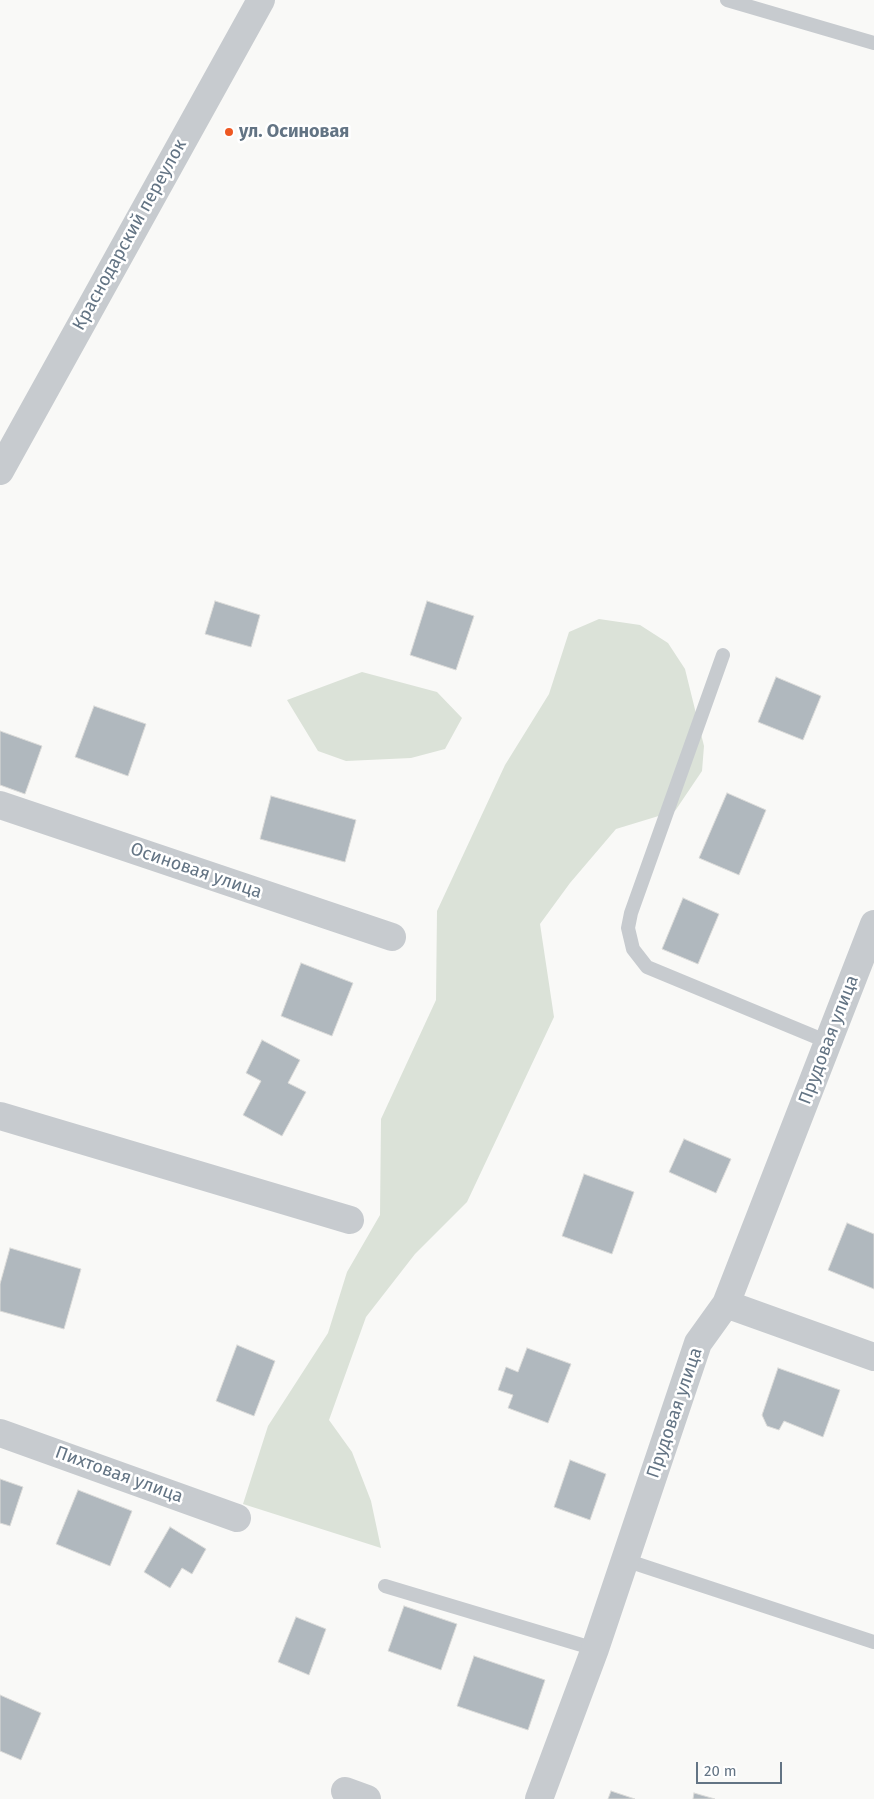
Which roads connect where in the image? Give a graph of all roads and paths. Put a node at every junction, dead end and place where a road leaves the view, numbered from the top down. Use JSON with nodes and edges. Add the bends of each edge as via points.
{"nodes":[{"id":1,"x":261,"y":0,"type":"edge"},
{"id":2,"x":727,"y":0,"type":"edge"},
{"id":3,"x":874,"y":43,"type":"edge"},
{"id":4,"x":0,"y":471,"type":"edge"},
{"id":5,"x":723,"y":655,"type":"dead end"},
{"id":6,"x":0,"y":805,"type":"edge"},
{"id":7,"x":874,"y":924,"type":"edge"},
{"id":8,"x":392,"y":937,"type":"dead end"},
{"id":9,"x":828,"y":1042,"type":"junction"},
{"id":10,"x":0,"y":1116,"type":"edge"},
{"id":11,"x":350,"y":1220,"type":"dead end"},
{"id":12,"x":726,"y":1304,"type":"junction"},
{"id":13,"x":874,"y":1357,"type":"edge"},
{"id":14,"x":0,"y":1433,"type":"edge"},
{"id":15,"x":237,"y":1518,"type":"dead end"},
{"id":16,"x":625,"y":1560,"type":"junction"},
{"id":17,"x":385,"y":1586,"type":"dead end"},
{"id":18,"x":874,"y":1642,"type":"edge"},
{"id":19,"x":595,"y":1649,"type":"junction"},
{"id":20,"x":539,"y":1799,"type":"edge"}],
"edges":[{"from":1,"to":4,"type":"street","name":"Краснодарский переулок"},
{"from":2,"to":3,"type":"lane"},
{"from":5,"to":9,"type":"lane","via":[[631,913],[628,928],[632,949],[647,967]]},
{"from":6,"to":8,"type":"street","name":"Осиновая улица"},
{"from":7,"to":9,"type":"street","name":"Прудовая улица"},
{"from":9,"to":12,"type":"street","name":"Прудовая улица"},
{"from":10,"to":11,"type":"street"},
{"from":12,"to":13,"type":"street"},
{"from":12,"to":16,"type":"street","name":"Прудовая улица","via":[[698,1343]]},
{"from":14,"to":15,"type":"street","name":"Пихтовая улица"},
{"from":16,"to":18,"type":"lane"},
{"from":16,"to":19,"type":"street","name":"Прудовая улица"},
{"from":17,"to":19,"type":"lane"},
{"from":19,"to":20,"type":"street","name":"Прудовая улица"}]}
